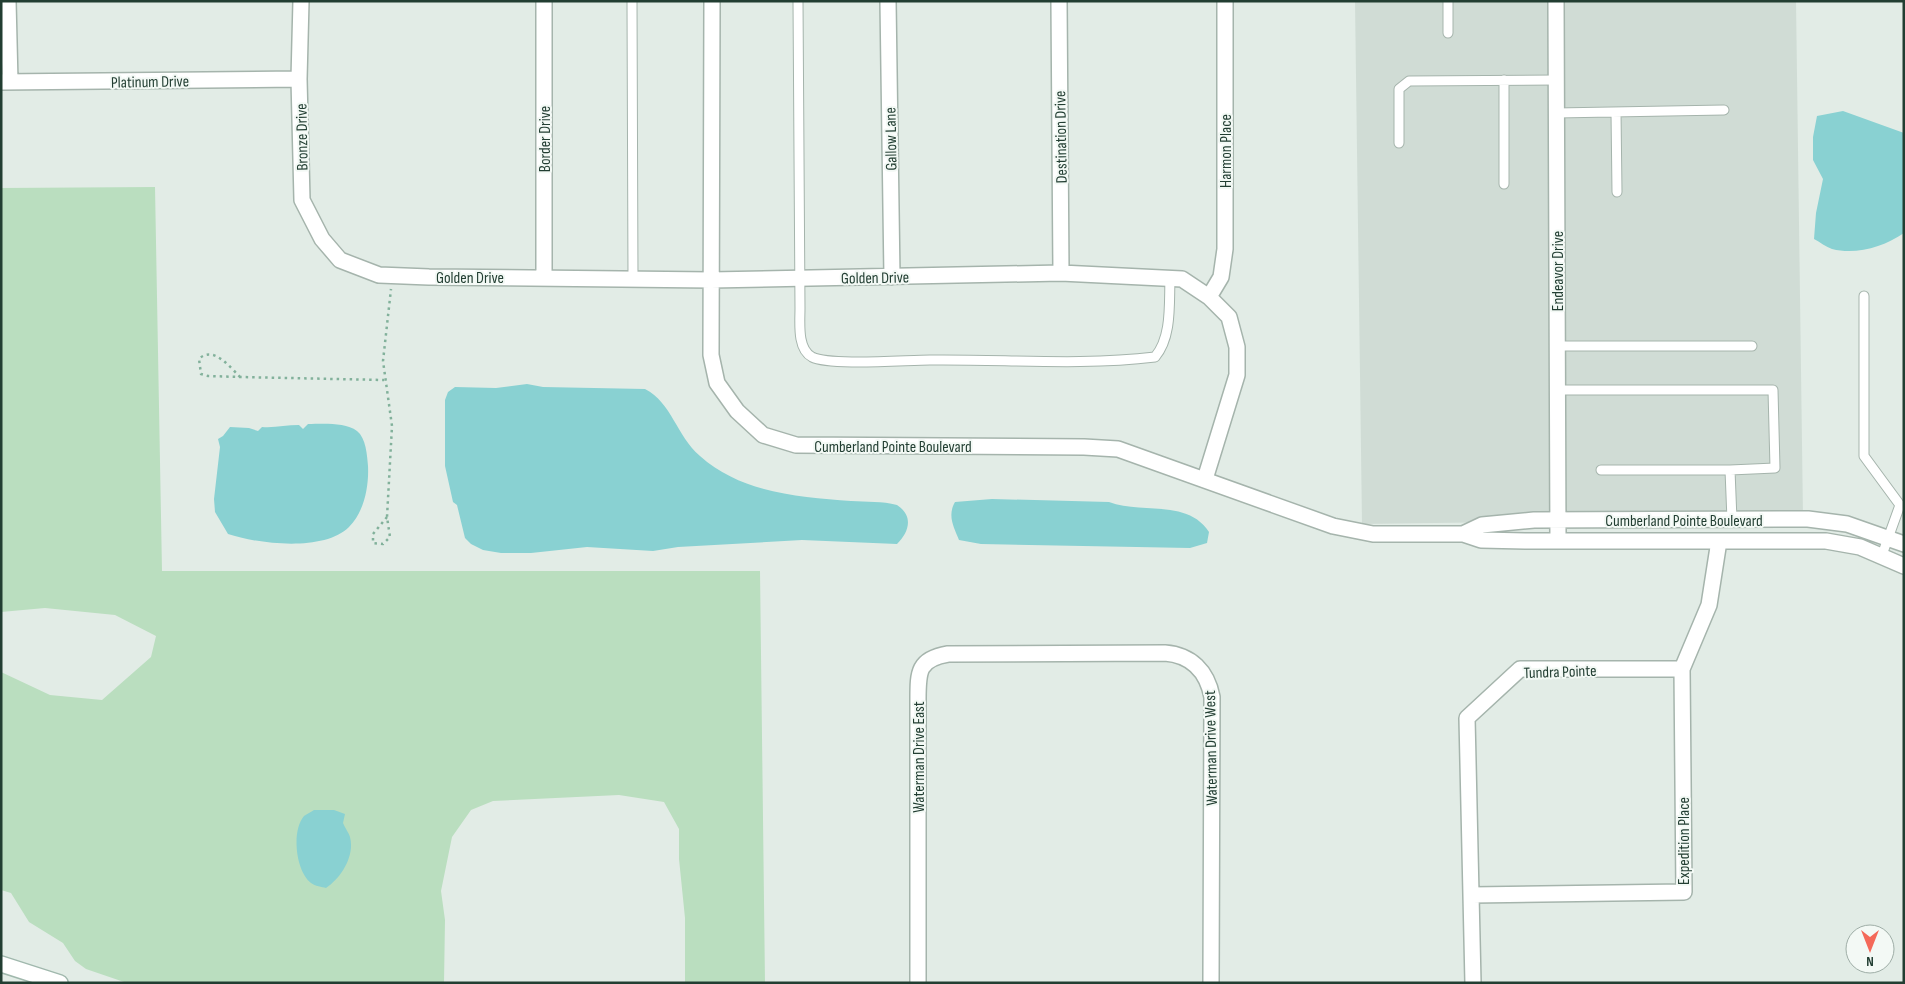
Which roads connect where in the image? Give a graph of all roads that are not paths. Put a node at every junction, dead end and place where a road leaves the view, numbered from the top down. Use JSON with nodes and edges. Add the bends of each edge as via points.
{"nodes":[{"id":1,"x":8,"y":1,"type":"edge"},
{"id":2,"x":301,"y":1,"type":"edge"},
{"id":3,"x":544,"y":1,"type":"edge"},
{"id":4,"x":632,"y":1,"type":"edge"},
{"id":5,"x":712,"y":1,"type":"edge"},
{"id":6,"x":798,"y":1,"type":"edge"},
{"id":7,"x":888,"y":1,"type":"edge"},
{"id":8,"x":1059,"y":1,"type":"edge"},
{"id":9,"x":1225,"y":1,"type":"edge"},
{"id":10,"x":1448,"y":1,"type":"edge"},
{"id":11,"x":1556,"y":1,"type":"edge"},
{"id":12,"x":1448,"y":33,"type":"dead end"},
{"id":13,"x":299,"y":79,"type":"junction"},
{"id":14,"x":1504,"y":80,"type":"junction"},
{"id":15,"x":1556,"y":80,"type":"junction"},
{"id":16,"x":6,"y":82,"type":"edge"},
{"id":17,"x":1724,"y":110,"type":"dead end"},
{"id":18,"x":1556,"y":112,"type":"junction"},
{"id":19,"x":1616,"y":112,"type":"junction"},
{"id":20,"x":1399,"y":143,"type":"dead end"},
{"id":21,"x":1504,"y":184,"type":"dead end"},
{"id":22,"x":1617,"y":192,"type":"dead end"},
{"id":23,"x":340,"y":260,"type":"joint"},
{"id":24,"x":1061,"y":273,"type":"junction"},
{"id":25,"x":544,"y":277,"type":"junction"},
{"id":26,"x":892,"y":277,"type":"junction"},
{"id":27,"x":633,"y":279,"type":"junction"},
{"id":28,"x":799,"y":279,"type":"junction"},
{"id":29,"x":1170,"y":279,"type":"junction"},
{"id":30,"x":711,"y":280,"type":"junction"},
{"id":31,"x":1864,"y":296,"type":"dead end"},
{"id":32,"x":1208,"y":297,"type":"junction"},
{"id":33,"x":1558,"y":346,"type":"junction"},
{"id":34,"x":1752,"y":346,"type":"dead end"},
{"id":35,"x":1558,"y":390,"type":"junction"},
{"id":36,"x":1601,"y":470,"type":"dead end"},
{"id":37,"x":1730,"y":470,"type":"junction"},
{"id":38,"x":1205,"y":480,"type":"junction"},
{"id":39,"x":1902,"y":506,"type":"edge"},
{"id":40,"x":1559,"y":520,"type":"junction"},
{"id":41,"x":1732,"y":520,"type":"junction"},
{"id":42,"x":1463,"y":534,"type":"junction"},
{"id":43,"x":1890,"y":537,"type":"junction"},
{"id":44,"x":1558,"y":541,"type":"junction"},
{"id":45,"x":1719,"y":541,"type":"junction"},
{"id":46,"x":1904,"y":544,"type":"edge"},
{"id":47,"x":1882,"y":555,"type":"junction"},
{"id":48,"x":1904,"y":566,"type":"edge"},
{"id":49,"x":1052,"y":654,"type":"joint"},
{"id":50,"x":1682,"y":669,"type":"junction"},
{"id":51,"x":1472,"y":895,"type":"junction"},
{"id":52,"x":1,"y":964,"type":"edge"},
{"id":53,"x":60,"y":983,"type":"edge"},
{"id":54,"x":918,"y":983,"type":"edge"},
{"id":55,"x":1211,"y":983,"type":"edge"},
{"id":56,"x":1474,"y":983,"type":"edge"}],
"edges":[{"from":1,"to":16,"type":"street"},
{"from":2,"to":13,"type":"street","name":"Bronze Drive"},
{"from":3,"to":25,"type":"street","name":"Border Drive"},
{"from":4,"to":27,"type":"lane"},
{"from":5,"to":30,"type":"street","name":"Cumberland Pointe Boulevard"},
{"from":6,"to":28,"type":"lane"},
{"from":7,"to":26,"type":"street","name":"Gallow Lane"},
{"from":8,"to":24,"type":"street","name":"Destination Drive"},
{"from":9,"to":32,"type":"street","name":"Harmon Place","via":[[1225,249],[1221,277]]},
{"from":10,"to":12,"type":"lane"},
{"from":11,"to":15,"type":"street","name":"Endeavor Drive"},
{"from":13,"to":16,"type":"street","name":"Platinum Drive"},
{"from":13,"to":23,"type":"street","name":"Bronze Drive","via":[[302,200],[322,238]]},
{"from":14,"to":15,"type":"lane"},
{"from":14,"to":20,"type":"lane","via":[[1409,81],[1399,89]]},
{"from":14,"to":21,"type":"lane"},
{"from":15,"to":18,"type":"street","name":"Endeavor Drive"},
{"from":17,"to":19,"type":"lane"},
{"from":18,"to":19,"type":"lane"},
{"from":18,"to":33,"type":"street","name":"Endeavor Drive"},
{"from":19,"to":22,"type":"lane"},
{"from":23,"to":25,"type":"street","name":"Golden Drive","via":[[379,275]]},
{"from":24,"to":26,"type":"street","name":"Golden Drive"},
{"from":24,"to":29,"type":"street","name":"Golden Drive"},
{"from":25,"to":27,"type":"street","name":"Golden Drive"},
{"from":26,"to":28,"type":"street","name":"Golden Drive"},
{"from":27,"to":30,"type":"street","name":"Golden Drive"},
{"from":28,"to":29,"type":"lane","via":[[802,345],[812,357],[832,361],[1114,362],[1155,357],[1161,350],[1167,327]]},
{"from":28,"to":30,"type":"street","name":"Golden Drive"},
{"from":29,"to":32,"type":"street","name":"Golden Drive","via":[[1182,279]]},
{"from":30,"to":38,"type":"street","name":"Cumberland Pointe Boulevard","via":[[711,355],[717,383],[737,411],[763,435],[796,445],[1118,449]]},
{"from":31,"to":39,"type":"lane","via":[[1864,456]]},
{"from":32,"to":38,"type":"street","name":"Golden Drive","via":[[1229,317],[1237,347],[1237,375]]},
{"from":33,"to":34,"type":"lane"},
{"from":33,"to":35,"type":"street","name":"Endeavor Drive"},
{"from":35,"to":37,"type":"lane","via":[[1773,390],[1775,468]]},
{"from":35,"to":40,"type":"street","name":"Endeavor Drive"},
{"from":36,"to":37,"type":"lane"},
{"from":37,"to":41,"type":"lane"},
{"from":38,"to":42,"type":"street","name":"Cumberland Pointe Boulevard","via":[[1355,531],[1381,535]]},
{"from":39,"to":43,"type":"lane"},
{"from":40,"to":41,"type":"street","name":"Cumberland Pointe Boulevard"},
{"from":40,"to":42,"type":"street","name":"Cumberland Pointe Boulevard","via":[[1482,525]]},
{"from":40,"to":44,"type":"street","name":"Endeavor Drive"},
{"from":41,"to":43,"type":"street","name":"Cumberland Pointe Boulevard","via":[[1808,519],[1847,524]]},
{"from":42,"to":44,"type":"street","name":"Cumberland Pointe Boulevard","via":[[1481,540]]},
{"from":43,"to":46,"type":"street","name":"Cumberland Pointe Boulevard"},
{"from":43,"to":47,"type":"lane"},
{"from":44,"to":45,"type":"street","name":"Cumberland Pointe Boulevard"},
{"from":45,"to":47,"type":"street","name":"Cumberland Pointe Boulevard","via":[[1826,541]]},
{"from":45,"to":50,"type":"street","via":[[1709,605]]},
{"from":47,"to":48,"type":"street","name":"Cumberland Pointe Boulevard"},
{"from":49,"to":54,"type":"street","name":"Waterman Drive East","via":[[948,654],[937,656],[922,666],[918,675]]},
{"from":49,"to":55,"type":"street","name":"Waterman Drive West","via":[[1177,654],[1196,664],[1209,683],[1212,697]]},
{"from":50,"to":51,"type":"street","name":"Tundra Pointe","via":[[1520,669],[1467,718]]},
{"from":50,"to":51,"type":"street","name":"Expedition Place","via":[[1684,892]]},
{"from":51,"to":56,"type":"street","name":"Tundra Pointe"},
{"from":52,"to":53,"type":"street"}]}
